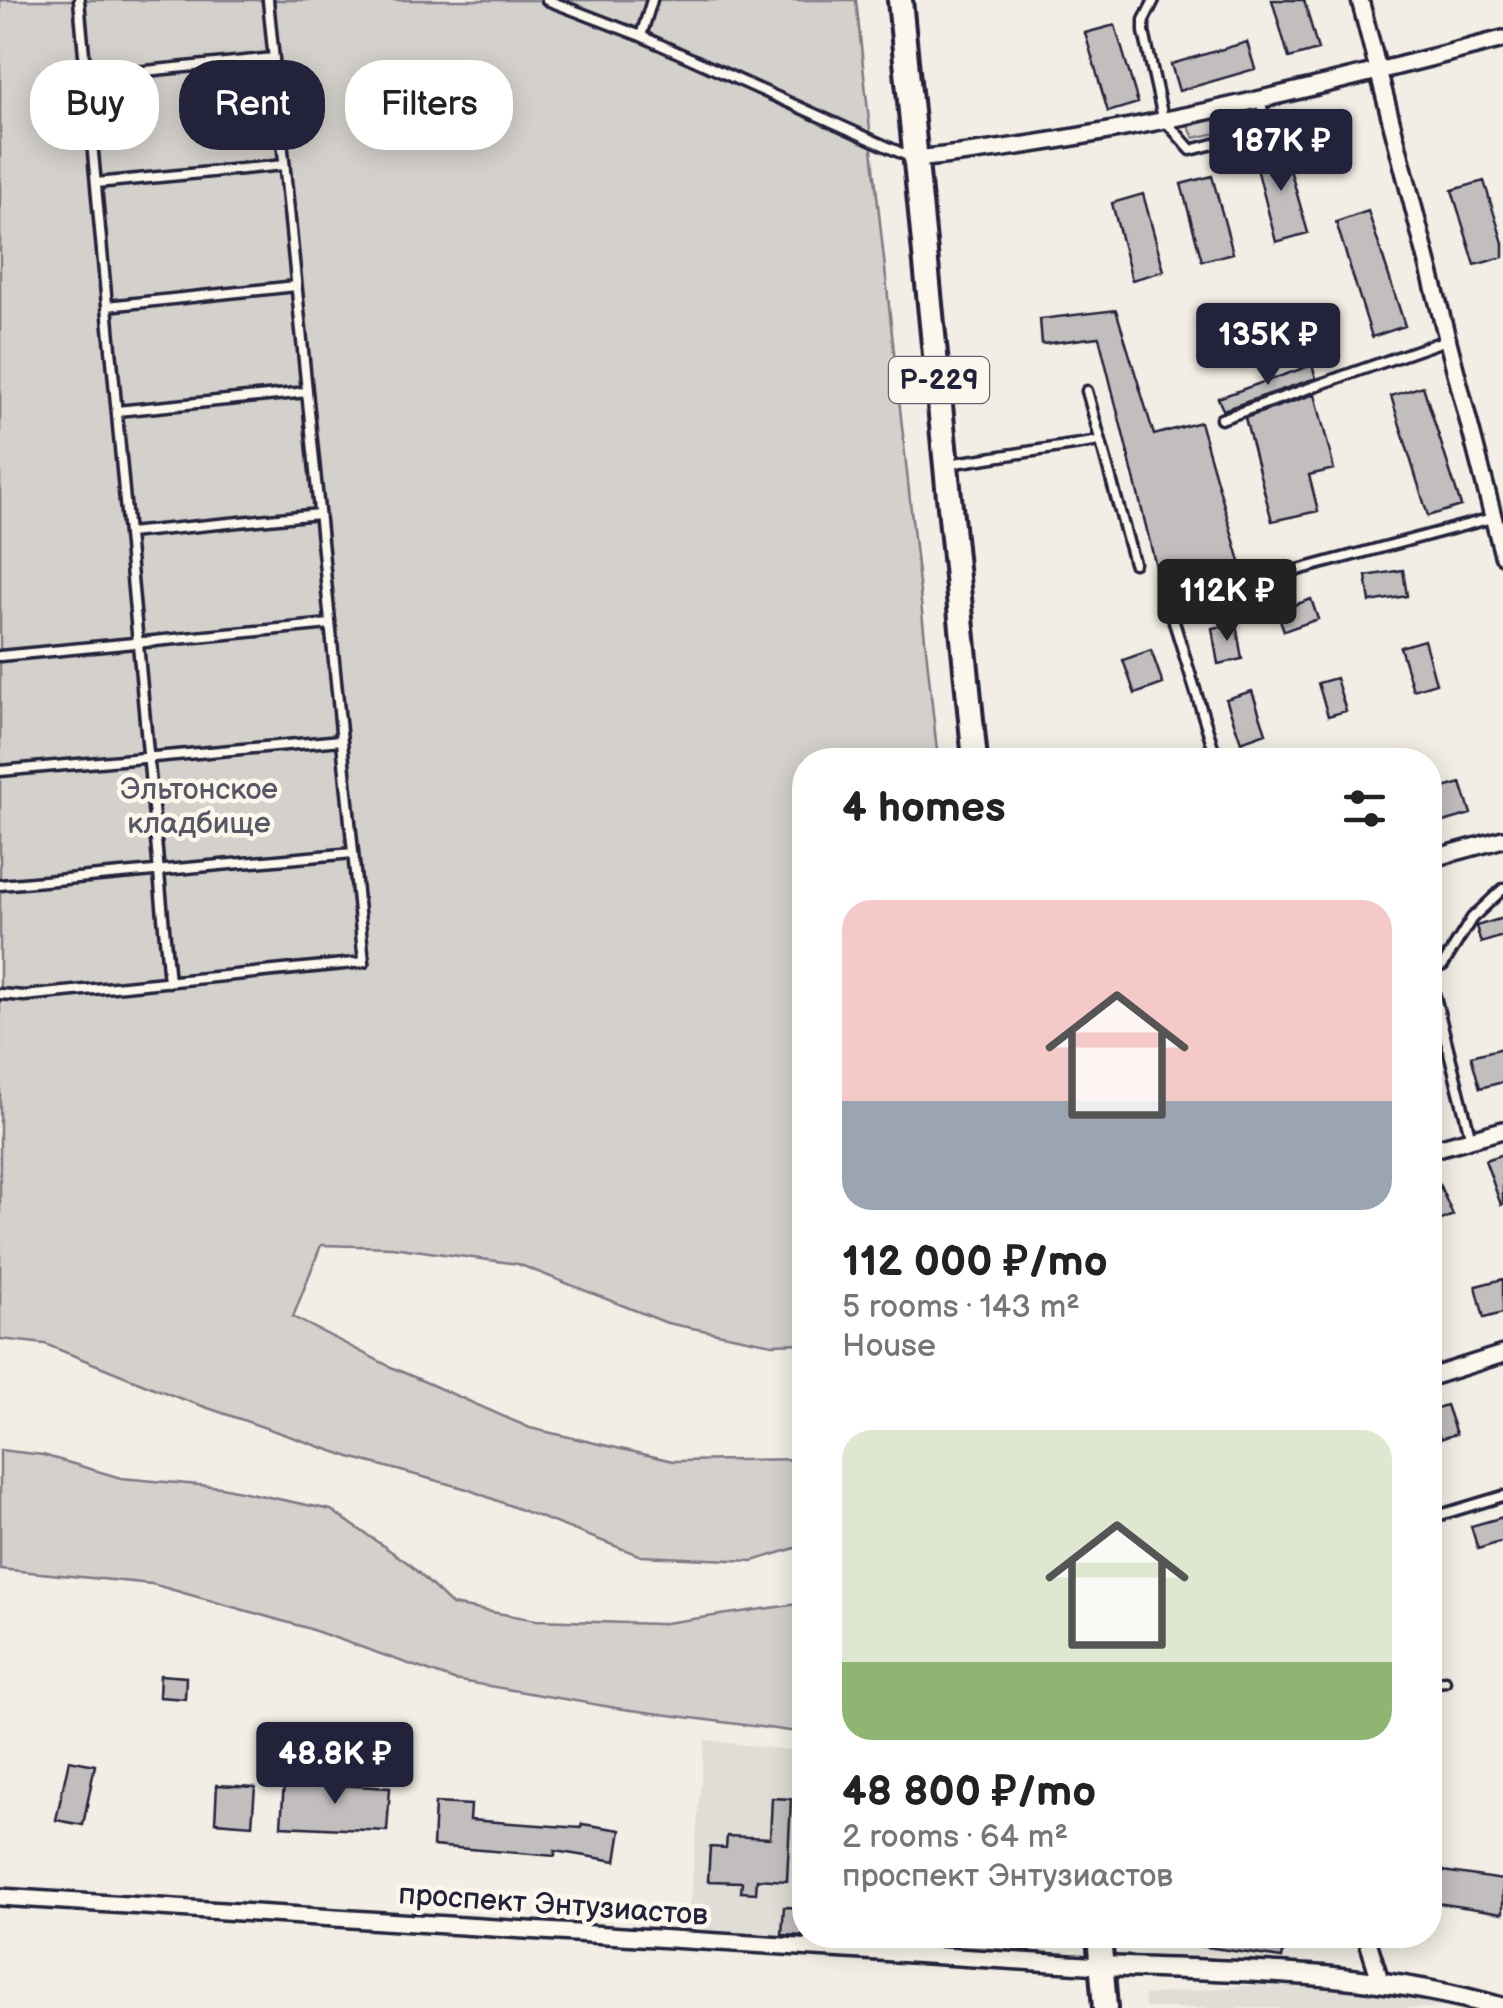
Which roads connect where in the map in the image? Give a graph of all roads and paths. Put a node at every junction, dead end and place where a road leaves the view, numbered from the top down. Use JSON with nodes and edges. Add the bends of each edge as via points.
{"nodes":[{"id":1,"x":79,"y":0,"type":"edge"},
{"id":2,"x":268,"y":0,"type":"edge"},
{"id":3,"x":547,"y":0,"type":"edge"},
{"id":4,"x":652,"y":0,"type":"edge"},
{"id":5,"x":900,"y":0,"type":"edge"},
{"id":6,"x":1154,"y":0,"type":"edge"},
{"id":7,"x":1360,"y":0,"type":"edge"},
{"id":8,"x":640,"y":36,"type":"junction"},
{"id":9,"x":1503,"y":39,"type":"edge"},
{"id":10,"x":274,"y":58,"type":"junction"},
{"id":11,"x":84,"y":60,"type":"edge"},
{"id":12,"x":159,"y":70,"type":"edge"},
{"id":13,"x":1378,"y":72,"type":"junction"},
{"id":14,"x":1260,"y":99,"type":"junction"},
{"id":15,"x":1164,"y":118,"type":"junction"},
{"id":16,"x":93,"y":150,"type":"edge"},
{"id":17,"x":916,"y":159,"type":"junction"},
{"id":18,"x":284,"y":165,"type":"junction"},
{"id":19,"x":96,"y":183,"type":"junction"},
{"id":20,"x":296,"y":286,"type":"junction"},
{"id":21,"x":107,"y":306,"type":"junction"},
{"id":22,"x":1446,"y":340,"type":"junction"},
{"id":23,"x":1087,"y":391,"type":"dead end"},
{"id":24,"x":307,"y":392,"type":"junction"},
{"id":25,"x":117,"y":411,"type":"junction"},
{"id":26,"x":1221,"y":419,"type":"dead end"},
{"id":27,"x":1100,"y":441,"type":"junction"},
{"id":28,"x":948,"y":464,"type":"junction"},
{"id":29,"x":319,"y":514,"type":"junction"},
{"id":30,"x":1493,"y":517,"type":"junction"},
{"id":31,"x":128,"y":532,"type":"junction"},
{"id":32,"x":1503,"y":555,"type":"edge"},
{"id":33,"x":1134,"y":563,"type":"dead end"},
{"id":34,"x":1279,"y":575,"type":"dead end"},
{"id":35,"x":1174,"y":622,"type":"dead end"},
{"id":36,"x":330,"y":624,"type":"junction"},
{"id":37,"x":138,"y":643,"type":"junction"},
{"id":38,"x":0,"y":656,"type":"edge"},
{"id":39,"x":342,"y":740,"type":"junction"},
{"id":40,"x":974,"y":748,"type":"edge"},
{"id":41,"x":1212,"y":748,"type":"edge"},
{"id":42,"x":150,"y":758,"type":"junction"},
{"id":43,"x":0,"y":772,"type":"edge"},
{"id":44,"x":1503,"y":840,"type":"edge"},
{"id":45,"x":353,"y":854,"type":"junction"},
{"id":46,"x":1442,"y":856,"type":"edge"},
{"id":47,"x":160,"y":871,"type":"junction"},
{"id":48,"x":0,"y":885,"type":"edge"},
{"id":49,"x":1503,"y":889,"type":"edge"},
{"id":50,"x":1442,"y":965,"type":"edge"},
{"id":51,"x":169,"y":982,"type":"junction"},
{"id":52,"x":0,"y":994,"type":"edge"},
{"id":53,"x":1442,"y":1024,"type":"edge"},
{"id":54,"x":1503,"y":1130,"type":"edge"},
{"id":55,"x":1471,"y":1139,"type":"junction"},
{"id":56,"x":1442,"y":1147,"type":"edge"},
{"id":57,"x":1503,"y":1354,"type":"edge"},
{"id":58,"x":1442,"y":1373,"type":"edge"},
{"id":59,"x":1503,"y":1496,"type":"edge"},
{"id":60,"x":1442,"y":1514,"type":"edge"},
{"id":61,"x":1442,"y":1681,"type":"edge"},
{"id":62,"x":1445,"y":1681,"type":"dead end"},
{"id":63,"x":0,"y":1897,"type":"edge"},
{"id":64,"x":792,"y":1947,"type":"edge"},
{"id":65,"x":815,"y":1948,"type":"edge"},
{"id":66,"x":1100,"y":1948,"type":"edge"},
{"id":67,"x":1370,"y":1948,"type":"edge"},
{"id":68,"x":1102,"y":1966,"type":"junction"},
{"id":69,"x":1380,"y":1980,"type":"junction"},
{"id":70,"x":1105,"y":2008,"type":"edge"},
{"id":71,"x":1503,"y":2008,"type":"edge"}],
"edges":[{"from":1,"to":11,"type":"lane"},
{"from":2,"to":10,"type":"lane"},
{"from":3,"to":8,"type":"lane"},
{"from":4,"to":8,"type":"lane"},
{"from":5,"to":17,"type":"main road","number":"Р-229"},
{"from":6,"to":15,"type":"lane","via":[[1144,32]]},
{"from":7,"to":13,"type":"street"},
{"from":8,"to":17,"type":"lane"},
{"from":9,"to":13,"type":"street"},
{"from":10,"to":12,"type":"lane"},
{"from":10,"to":18,"type":"lane"},
{"from":13,"to":14,"type":"street"},
{"from":13,"to":22,"type":"street"},
{"from":14,"to":15,"type":"street"},
{"from":14,"to":15,"type":"lane","via":[[1267,130],[1191,150]]},
{"from":15,"to":17,"type":"street","via":[[990,152]]},
{"from":16,"to":19,"type":"lane"},
{"from":17,"to":28,"type":"main road","number":"Р-229"},
{"from":18,"to":19,"type":"lane"},
{"from":18,"to":20,"type":"lane"},
{"from":19,"to":21,"type":"lane"},
{"from":20,"to":21,"type":"lane"},
{"from":20,"to":24,"type":"lane"},
{"from":21,"to":25,"type":"lane"},
{"from":22,"to":26,"type":"lane"},
{"from":22,"to":30,"type":"street"},
{"from":23,"to":27,"type":"lane"},
{"from":24,"to":25,"type":"lane"},
{"from":24,"to":29,"type":"lane"},
{"from":25,"to":31,"type":"lane"},
{"from":27,"to":28,"type":"lane"},
{"from":27,"to":33,"type":"lane"},
{"from":28,"to":40,"type":"main road","number":"Р-229"},
{"from":29,"to":31,"type":"lane"},
{"from":29,"to":36,"type":"lane"},
{"from":30,"to":32,"type":"street"},
{"from":30,"to":34,"type":"lane"},
{"from":31,"to":37,"type":"lane"},
{"from":35,"to":41,"type":"lane"},
{"from":36,"to":37,"type":"lane"},
{"from":36,"to":39,"type":"lane"},
{"from":37,"to":38,"type":"lane"},
{"from":37,"to":42,"type":"lane"},
{"from":39,"to":42,"type":"lane"},
{"from":39,"to":45,"type":"lane"},
{"from":42,"to":43,"type":"lane"},
{"from":42,"to":47,"type":"lane"},
{"from":44,"to":46,"type":"street"},
{"from":45,"to":47,"type":"lane"},
{"from":45,"to":51,"type":"lane","via":[[364,962]]},
{"from":47,"to":48,"type":"lane"},
{"from":47,"to":51,"type":"lane"},
{"from":49,"to":50,"type":"lane","via":[[1472,918]]},
{"from":51,"to":52,"type":"lane"},
{"from":53,"to":55,"type":"lane"},
{"from":54,"to":55,"type":"street"},
{"from":55,"to":56,"type":"street"},
{"from":57,"to":58,"type":"street"},
{"from":59,"to":60,"type":"lane"},
{"from":61,"to":62,"type":"lane"},
{"from":63,"to":64,"type":"street","name":"проспект Энтузиастов"},
{"from":65,"to":68,"type":"street","name":"проспект Энтузиастов"},
{"from":66,"to":68,"type":"main road"},
{"from":67,"to":69,"type":"street"},
{"from":68,"to":69,"type":"street"},
{"from":68,"to":70,"type":"main road"},
{"from":69,"to":71,"type":"street"}]}
